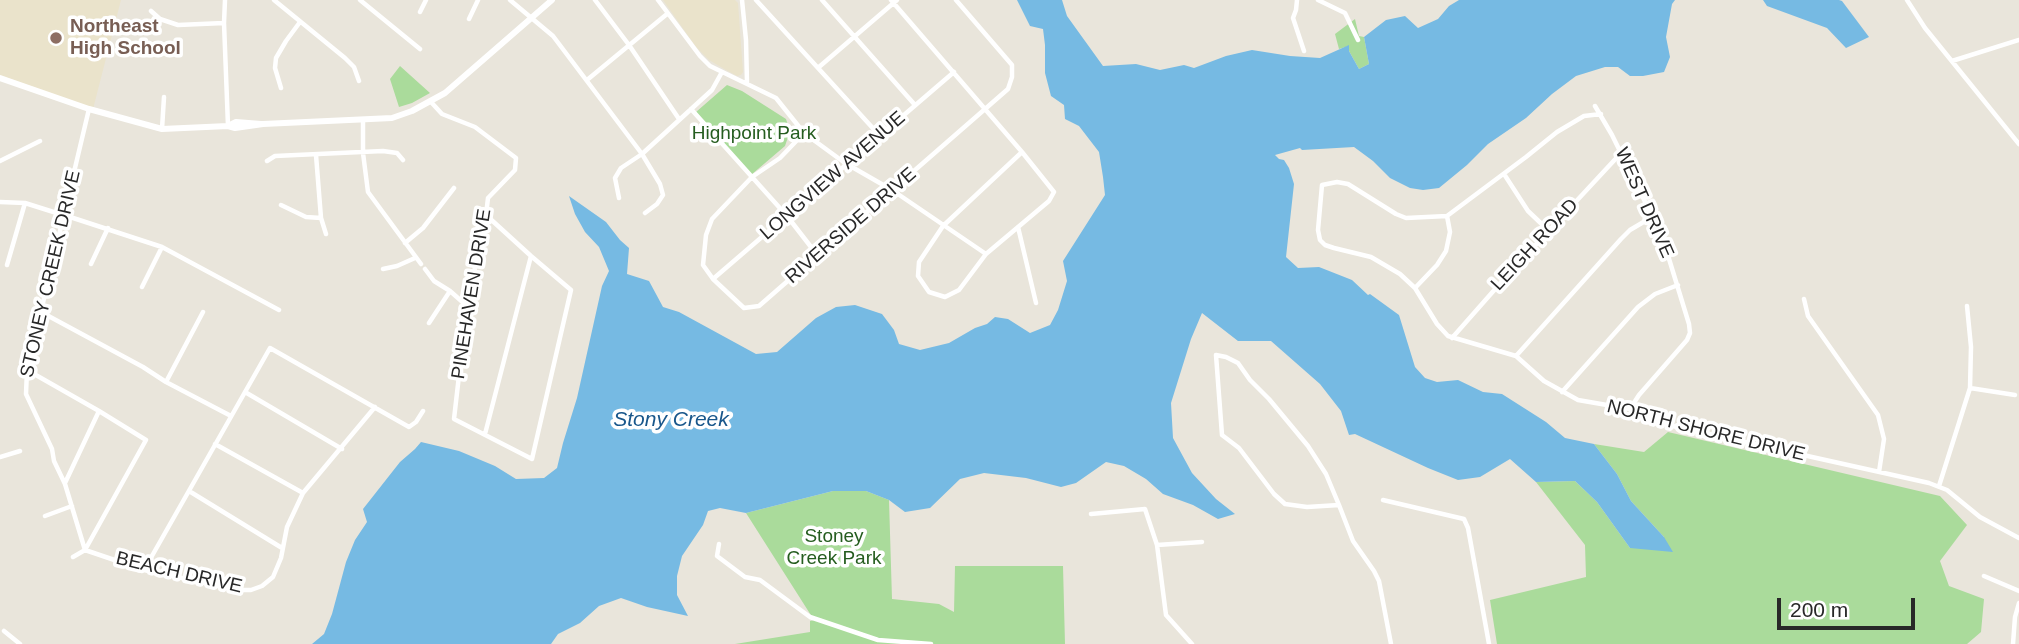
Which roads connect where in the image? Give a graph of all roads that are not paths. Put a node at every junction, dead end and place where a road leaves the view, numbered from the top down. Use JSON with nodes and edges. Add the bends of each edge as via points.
{"nodes":[{"id":1,"x":225,"y":0,"type":"edge"},
{"id":2,"x":274,"y":0,"type":"edge"},
{"id":3,"x":360,"y":0,"type":"edge"},
{"id":4,"x":372,"y":0,"type":"edge"},
{"id":5,"x":426,"y":0,"type":"edge"},
{"id":6,"x":478,"y":0,"type":"edge"},
{"id":7,"x":510,"y":0,"type":"edge"},
{"id":8,"x":552,"y":0,"type":"edge"},
{"id":9,"x":595,"y":0,"type":"edge"},
{"id":10,"x":658,"y":0,"type":"edge"},
{"id":11,"x":742,"y":0,"type":"edge"},
{"id":12,"x":756,"y":0,"type":"edge"},
{"id":13,"x":821,"y":0,"type":"edge"},
{"id":14,"x":956,"y":0,"type":"edge"},
{"id":15,"x":1297,"y":0,"type":"edge"},
{"id":16,"x":1318,"y":0,"type":"edge"},
{"id":17,"x":1907,"y":0,"type":"edge"},
{"id":18,"x":894,"y":1,"type":"edge"},
{"id":19,"x":368,"y":6,"type":"junction"},
{"id":20,"x":151,"y":11,"type":"dead end"},
{"id":21,"x":420,"y":12,"type":"dead end"},
{"id":22,"x":667,"y":14,"type":"junction"},
{"id":23,"x":531,"y":18,"type":"junction"},
{"id":24,"x":469,"y":19,"type":"dead end"},
{"id":25,"x":300,"y":22,"type":"junction"},
{"id":26,"x":223,"y":23,"type":"junction"},
{"id":27,"x":855,"y":38,"type":"junction"},
{"id":28,"x":1358,"y":40,"type":"dead end"},
{"id":29,"x":2019,"y":40,"type":"edge"},
{"id":30,"x":629,"y":45,"type":"junction"},
{"id":31,"x":420,"y":49,"type":"dead end"},
{"id":32,"x":1304,"y":51,"type":"dead end"},
{"id":33,"x":1952,"y":61,"type":"junction"},
{"id":34,"x":819,"y":67,"type":"junction"},
{"id":35,"x":721,"y":71,"type":"junction"},
{"id":36,"x":954,"y":72,"type":"junction"},
{"id":37,"x":0,"y":78,"type":"edge"},
{"id":38,"x":587,"y":80,"type":"junction"},
{"id":39,"x":359,"y":81,"type":"dead end"},
{"id":40,"x":747,"y":83,"type":"junction"},
{"id":41,"x":281,"y":88,"type":"dead end"},
{"id":42,"x":164,"y":97,"type":"dead end"},
{"id":43,"x":431,"y":102,"type":"junction"},
{"id":44,"x":915,"y":105,"type":"junction"},
{"id":45,"x":1595,"y":106,"type":"dead end"},
{"id":46,"x":691,"y":108,"type":"junction"},
{"id":47,"x":985,"y":108,"type":"junction"},
{"id":48,"x":89,"y":109,"type":"junction"},
{"id":49,"x":1601,"y":114,"type":"junction"},
{"id":50,"x":679,"y":119,"type":"junction"},
{"id":51,"x":363,"y":121,"type":"junction"},
{"id":52,"x":228,"y":126,"type":"junction"},
{"id":53,"x":162,"y":129,"type":"junction"},
{"id":54,"x":804,"y":132,"type":"junction"},
{"id":55,"x":880,"y":136,"type":"junction"},
{"id":56,"x":40,"y":141,"type":"dead end"},
{"id":57,"x":2019,"y":144,"type":"edge"},
{"id":58,"x":1022,"y":152,"type":"junction"},
{"id":59,"x":363,"y":153,"type":"junction"},
{"id":60,"x":1621,"y":153,"type":"junction"},
{"id":61,"x":642,"y":154,"type":"junction"},
{"id":62,"x":316,"y":155,"type":"junction"},
{"id":63,"x":403,"y":160,"type":"dead end"},
{"id":64,"x":0,"y":161,"type":"edge"},
{"id":65,"x":267,"y":161,"type":"dead end"},
{"id":66,"x":847,"y":164,"type":"junction"},
{"id":67,"x":1504,"y":174,"type":"junction"},
{"id":68,"x":752,"y":177,"type":"junction"},
{"id":69,"x":454,"y":188,"type":"dead end"},
{"id":70,"x":892,"y":190,"type":"junction"},
{"id":71,"x":619,"y":198,"type":"dead end"},
{"id":72,"x":0,"y":202,"type":"edge"},
{"id":73,"x":24,"y":203,"type":"junction"},
{"id":74,"x":281,"y":205,"type":"dead end"},
{"id":75,"x":645,"y":213,"type":"dead end"},
{"id":76,"x":64,"y":215,"type":"junction"},
{"id":77,"x":486,"y":215,"type":"junction"},
{"id":78,"x":787,"y":216,"type":"junction"},
{"id":79,"x":1447,"y":216,"type":"junction"},
{"id":80,"x":1652,"y":217,"type":"junction"},
{"id":81,"x":321,"y":218,"type":"junction"},
{"id":82,"x":943,"y":226,"type":"junction"},
{"id":83,"x":1018,"y":227,"type":"junction"},
{"id":84,"x":108,"y":228,"type":"junction"},
{"id":85,"x":1548,"y":230,"type":"junction"},
{"id":86,"x":326,"y":234,"type":"dead end"},
{"id":87,"x":405,"y":243,"type":"junction"},
{"id":88,"x":162,"y":247,"type":"junction"},
{"id":89,"x":986,"y":254,"type":"junction"},
{"id":90,"x":531,"y":256,"type":"junction"},
{"id":91,"x":818,"y":256,"type":"junction"},
{"id":92,"x":415,"y":258,"type":"junction"},
{"id":93,"x":91,"y":264,"type":"dead end"},
{"id":94,"x":7,"y":265,"type":"dead end"},
{"id":95,"x":383,"y":269,"type":"dead end"},
{"id":96,"x":713,"y":279,"type":"junction"},
{"id":97,"x":1678,"y":285,"type":"junction"},
{"id":98,"x":142,"y":287,"type":"dead end"},
{"id":99,"x":1415,"y":288,"type":"junction"},
{"id":100,"x":450,"y":291,"type":"junction"},
{"id":101,"x":1804,"y":299,"type":"dead end"},
{"id":102,"x":1037,"y":303,"type":"dead end"},
{"id":103,"x":467,"y":306,"type":"junction"},
{"id":104,"x":1967,"y":306,"type":"dead end"},
{"id":105,"x":279,"y":310,"type":"dead end"},
{"id":106,"x":41,"y":312,"type":"junction"},
{"id":107,"x":202,"y":312,"type":"dead end"},
{"id":108,"x":429,"y":323,"type":"dead end"},
{"id":109,"x":1452,"y":338,"type":"junction"},
{"id":110,"x":1516,"y":356,"type":"junction"},
{"id":111,"x":27,"y":370,"type":"junction"},
{"id":112,"x":166,"y":382,"type":"junction"},
{"id":113,"x":1969,"y":388,"type":"junction"},
{"id":114,"x":244,"y":392,"type":"junction"},
{"id":115,"x":1562,"y":392,"type":"junction"},
{"id":116,"x":2015,"y":396,"type":"dead end"},
{"id":117,"x":375,"y":407,"type":"junction"},
{"id":118,"x":1630,"y":409,"type":"junction"},
{"id":119,"x":99,"y":411,"type":"junction"},
{"id":120,"x":423,"y":411,"type":"dead end"},
{"id":121,"x":231,"y":416,"type":"junction"},
{"id":122,"x":485,"y":434,"type":"junction"},
{"id":123,"x":215,"y":444,"type":"junction"},
{"id":124,"x":342,"y":449,"type":"junction"},
{"id":125,"x":20,"y":451,"type":"dead end"},
{"id":126,"x":0,"y":457,"type":"edge"},
{"id":127,"x":1878,"y":472,"type":"junction"},
{"id":128,"x":65,"y":484,"type":"junction"},
{"id":129,"x":1938,"y":486,"type":"junction"},
{"id":130,"x":189,"y":491,"type":"junction"},
{"id":131,"x":303,"y":493,"type":"junction"},
{"id":132,"x":1383,"y":500,"type":"dead end"},
{"id":133,"x":1339,"y":505,"type":"junction"},
{"id":134,"x":72,"y":506,"type":"junction"},
{"id":135,"x":1091,"y":514,"type":"dead end"},
{"id":136,"x":45,"y":516,"type":"dead end"},
{"id":137,"x":2019,"y":538,"type":"edge"},
{"id":138,"x":1202,"y":542,"type":"dead end"},
{"id":139,"x":719,"y":544,"type":"dead end"},
{"id":140,"x":1157,"y":545,"type":"junction"},
{"id":141,"x":282,"y":548,"type":"junction"},
{"id":142,"x":85,"y":550,"type":"junction"},
{"id":143,"x":73,"y":557,"type":"dead end"},
{"id":144,"x":144,"y":570,"type":"junction"},
{"id":145,"x":1984,"y":576,"type":"dead end"},
{"id":146,"x":2019,"y":591,"type":"edge"},
{"id":147,"x":2019,"y":603,"type":"edge"},
{"id":148,"x":4,"y":631,"type":"dead end"},
{"id":149,"x":882,"y":642,"type":"edge"},
{"id":150,"x":20,"y":644,"type":"edge"},
{"id":151,"x":931,"y":644,"type":"edge"},
{"id":152,"x":1192,"y":644,"type":"edge"},
{"id":153,"x":1391,"y":644,"type":"edge"},
{"id":154,"x":1489,"y":644,"type":"edge"},
{"id":155,"x":2013,"y":644,"type":"edge"}],
"edges":[{"from":1,"to":26,"type":"street"},
{"from":2,"to":25,"type":"street"},
{"from":3,"to":19,"type":"street"},
{"from":4,"to":19,"type":"street"},
{"from":5,"to":21,"type":"street"},
{"from":6,"to":24,"type":"street"},
{"from":7,"to":23,"type":"street"},
{"from":8,"to":23,"type":"street"},
{"from":9,"to":30,"type":"street"},
{"from":10,"to":22,"type":"street"},
{"from":11,"to":40,"type":"street"},
{"from":12,"to":34,"type":"street"},
{"from":13,"to":27,"type":"street"},
{"from":14,"to":47,"type":"street","name":"RIVERSIDE DRIVE","via":[[1012,65],[1008,89]]},
{"from":15,"to":32,"type":"street","via":[[1293,18]]},
{"from":16,"to":28,"type":"street","via":[[1345,13]]},
{"from":17,"to":33,"type":"street"},
{"from":18,"to":27,"type":"street"},
{"from":18,"to":36,"type":"street"},
{"from":19,"to":31,"type":"street"},
{"from":20,"to":26,"type":"street","via":[[178,25]]},
{"from":22,"to":30,"type":"street"},
{"from":22,"to":35,"type":"street","via":[[700,56]]},
{"from":23,"to":38,"type":"street","via":[[553,36]]},
{"from":23,"to":43,"type":"street"},
{"from":25,"to":39,"type":"street","via":[[354,67]]},
{"from":25,"to":41,"type":"street","via":[[276,58]]},
{"from":26,"to":52,"type":"street"},
{"from":27,"to":34,"type":"street"},
{"from":27,"to":44,"type":"street"},
{"from":29,"to":33,"type":"street"},
{"from":30,"to":38,"type":"street"},
{"from":30,"to":50,"type":"street"},
{"from":33,"to":57,"type":"street"},
{"from":34,"to":55,"type":"street"},
{"from":35,"to":40,"type":"street"},
{"from":35,"to":46,"type":"street","via":[[712,90]]},
{"from":36,"to":44,"type":"street","name":"LONGVIEW AVENUE"},
{"from":36,"to":47,"type":"street"},
{"from":37,"to":48,"type":"street"},
{"from":38,"to":61,"type":"street"},
{"from":40,"to":54,"type":"street","via":[[776,99]]},
{"from":42,"to":53,"type":"street"},
{"from":43,"to":51,"type":"street","via":[[392,118]]},
{"from":43,"to":77,"type":"street","name":"PINEHAVEN DRIVE","via":[[442,114],[475,127],[516,158],[515,170],[488,198]]},
{"from":44,"to":55,"type":"street","name":"LONGVIEW AVENUE"},
{"from":45,"to":49,"type":"street","name":"WEST DRIVE"},
{"from":46,"to":50,"type":"street"},
{"from":46,"to":68,"type":"street"},
{"from":47,"to":58,"type":"street"},
{"from":47,"to":70,"type":"street","name":"RIVERSIDE DRIVE"},
{"from":48,"to":53,"type":"street"},
{"from":48,"to":76,"type":"street","name":"STONEY CREEK DRIVE"},
{"from":49,"to":60,"type":"street","name":"WEST DRIVE"},
{"from":49,"to":67,"type":"street","via":[[1568,125]]},
{"from":50,"to":61,"type":"street"},
{"from":51,"to":52,"type":"street","via":[[239,122]]},
{"from":51,"to":59,"type":"street"},
{"from":52,"to":53,"type":"street"},
{"from":54,"to":66,"type":"street"},
{"from":54,"to":68,"type":"street","via":[[780,158]]},
{"from":55,"to":66,"type":"street","name":"LONGVIEW AVENUE"},
{"from":56,"to":64,"type":"street"},
{"from":58,"to":82,"type":"street"},
{"from":58,"to":83,"type":"street","via":[[1054,195]]},
{"from":59,"to":62,"type":"street"},
{"from":59,"to":63,"type":"street","via":[[397,153]]},
{"from":59,"to":87,"type":"street","via":[[368,192]]},
{"from":60,"to":80,"type":"street","name":"WEST DRIVE"},
{"from":60,"to":85,"type":"street","name":"LEIGH ROAD"},
{"from":61,"to":71,"type":"street","via":[[615,178]]},
{"from":61,"to":75,"type":"street","via":[[663,195]]},
{"from":62,"to":65,"type":"street","via":[[275,156]]},
{"from":62,"to":81,"type":"street"},
{"from":66,"to":70,"type":"street"},
{"from":66,"to":78,"type":"street","name":"LONGVIEW AVENUE"},
{"from":67,"to":79,"type":"street"},
{"from":67,"to":85,"type":"street","via":[[1528,211]]},
{"from":68,"to":78,"type":"street"},
{"from":68,"to":96,"type":"street","via":[[712,219],[704,265]]},
{"from":69,"to":87,"type":"street","via":[[423,229]]},
{"from":70,"to":82,"type":"street"},
{"from":70,"to":91,"type":"street","name":"RIVERSIDE DRIVE"},
{"from":72,"to":73,"type":"street"},
{"from":73,"to":76,"type":"street"},
{"from":73,"to":94,"type":"street"},
{"from":74,"to":81,"type":"street","via":[[306,217]]},
{"from":76,"to":84,"type":"street"},
{"from":76,"to":106,"type":"street","name":"STONEY CREEK DRIVE"},
{"from":77,"to":90,"type":"street"},
{"from":77,"to":103,"type":"street","name":"PINEHAVEN DRIVE"},
{"from":78,"to":91,"type":"street"},
{"from":78,"to":96,"type":"street","name":"LONGVIEW AVENUE"},
{"from":79,"to":99,"type":"street","via":[[1446,251]]},
{"from":79,"to":99,"type":"street","via":[[1401,216],[1348,184],[1322,185],[1318,230],[1322,242],[1381,261]]},
{"from":80,"to":97,"type":"street","name":"WEST DRIVE"},
{"from":80,"to":110,"type":"street","via":[[1621,239]]},
{"from":81,"to":86,"type":"street"},
{"from":82,"to":89,"type":"street"},
{"from":82,"to":89,"type":"street","via":[[919,262],[918,276],[929,292],[945,297],[959,289]]},
{"from":83,"to":89,"type":"street"},
{"from":83,"to":102,"type":"street"},
{"from":84,"to":88,"type":"street"},
{"from":84,"to":93,"type":"street"},
{"from":85,"to":109,"type":"street","name":"LEIGH ROAD"},
{"from":87,"to":92,"type":"street"},
{"from":88,"to":98,"type":"street"},
{"from":88,"to":105,"type":"street"},
{"from":90,"to":122,"type":"street"},
{"from":90,"to":122,"type":"street","via":[[571,290],[532,459]]},
{"from":91,"to":96,"type":"street","name":"RIVERSIDE DRIVE","via":[[758,306],[744,308]]},
{"from":92,"to":95,"type":"street"},
{"from":92,"to":100,"type":"street","via":[[434,281]]},
{"from":97,"to":115,"type":"street","via":[[1638,307]]},
{"from":97,"to":118,"type":"street","name":"WEST DRIVE","via":[[1689,337]]},
{"from":99,"to":109,"type":"street","via":[[1441,330]]},
{"from":100,"to":103,"type":"street"},
{"from":100,"to":108,"type":"street"},
{"from":101,"to":127,"type":"street","via":[[1806,312],[1878,415],[1884,439]]},
{"from":103,"to":122,"type":"street","name":"PINEHAVEN DRIVE","via":[[454,419]]},
{"from":104,"to":113,"type":"street"},
{"from":106,"to":111,"type":"street","name":"STONEY CREEK DRIVE"},
{"from":106,"to":112,"type":"street"},
{"from":107,"to":112,"type":"street"},
{"from":109,"to":110,"type":"street","name":"NORTH SHORE DRIVE"},
{"from":110,"to":115,"type":"street","name":"NORTH SHORE DRIVE"},
{"from":111,"to":119,"type":"street"},
{"from":111,"to":128,"type":"street","name":"STONEY CREEK DRIVE","via":[[26,394]]},
{"from":112,"to":121,"type":"street"},
{"from":113,"to":116,"type":"street"},
{"from":113,"to":129,"type":"street"},
{"from":114,"to":117,"type":"street","via":[[270,348]]},
{"from":114,"to":121,"type":"street"},
{"from":114,"to":124,"type":"street"},
{"from":115,"to":118,"type":"street","name":"NORTH SHORE DRIVE","via":[[1578,400]]},
{"from":117,"to":120,"type":"street","via":[[409,427]]},
{"from":117,"to":124,"type":"street","name":"BEACH DRIVE"},
{"from":118,"to":127,"type":"street","name":"NORTH SHORE DRIVE","via":[[1668,425]]},
{"from":119,"to":128,"type":"street"},
{"from":119,"to":142,"type":"street","via":[[146,440]]},
{"from":121,"to":123,"type":"street"},
{"from":123,"to":130,"type":"street"},
{"from":123,"to":131,"type":"street"},
{"from":124,"to":131,"type":"street","name":"BEACH DRIVE"},
{"from":125,"to":126,"type":"street"},
{"from":127,"to":129,"type":"street","name":"NORTH SHORE DRIVE"},
{"from":128,"to":134,"type":"street","name":"STONEY CREEK DRIVE"},
{"from":129,"to":137,"type":"street","name":"NORTH SHORE DRIVE"},
{"from":130,"to":141,"type":"street"},
{"from":130,"to":144,"type":"street"},
{"from":131,"to":141,"type":"street","name":"BEACH DRIVE"},
{"from":132,"to":154,"type":"street","via":[[1464,519]]},
{"from":133,"to":133,"type":"street","via":[[1326,474],[1288,421],[1238,363],[1216,355],[1222,435],[1239,448],[1285,504]]},
{"from":133,"to":153,"type":"street","via":[[1353,541],[1379,581]]},
{"from":134,"to":136,"type":"street"},
{"from":134,"to":142,"type":"street","name":"STONEY CREEK DRIVE"},
{"from":135,"to":140,"type":"street","via":[[1145,509]]},
{"from":138,"to":140,"type":"street"},
{"from":139,"to":149,"type":"street","via":[[717,556],[746,577],[760,580],[810,617]]},
{"from":140,"to":152,"type":"street","via":[[1166,615]]},
{"from":141,"to":144,"type":"street","name":"BEACH DRIVE","via":[[273,577],[251,590]]},
{"from":142,"to":143,"type":"street"},
{"from":142,"to":144,"type":"street","name":"BEACH DRIVE"},
{"from":145,"to":146,"type":"street"},
{"from":147,"to":155,"type":"street"},
{"from":148,"to":150,"type":"street"},
{"from":149,"to":151,"type":"street"}]}
